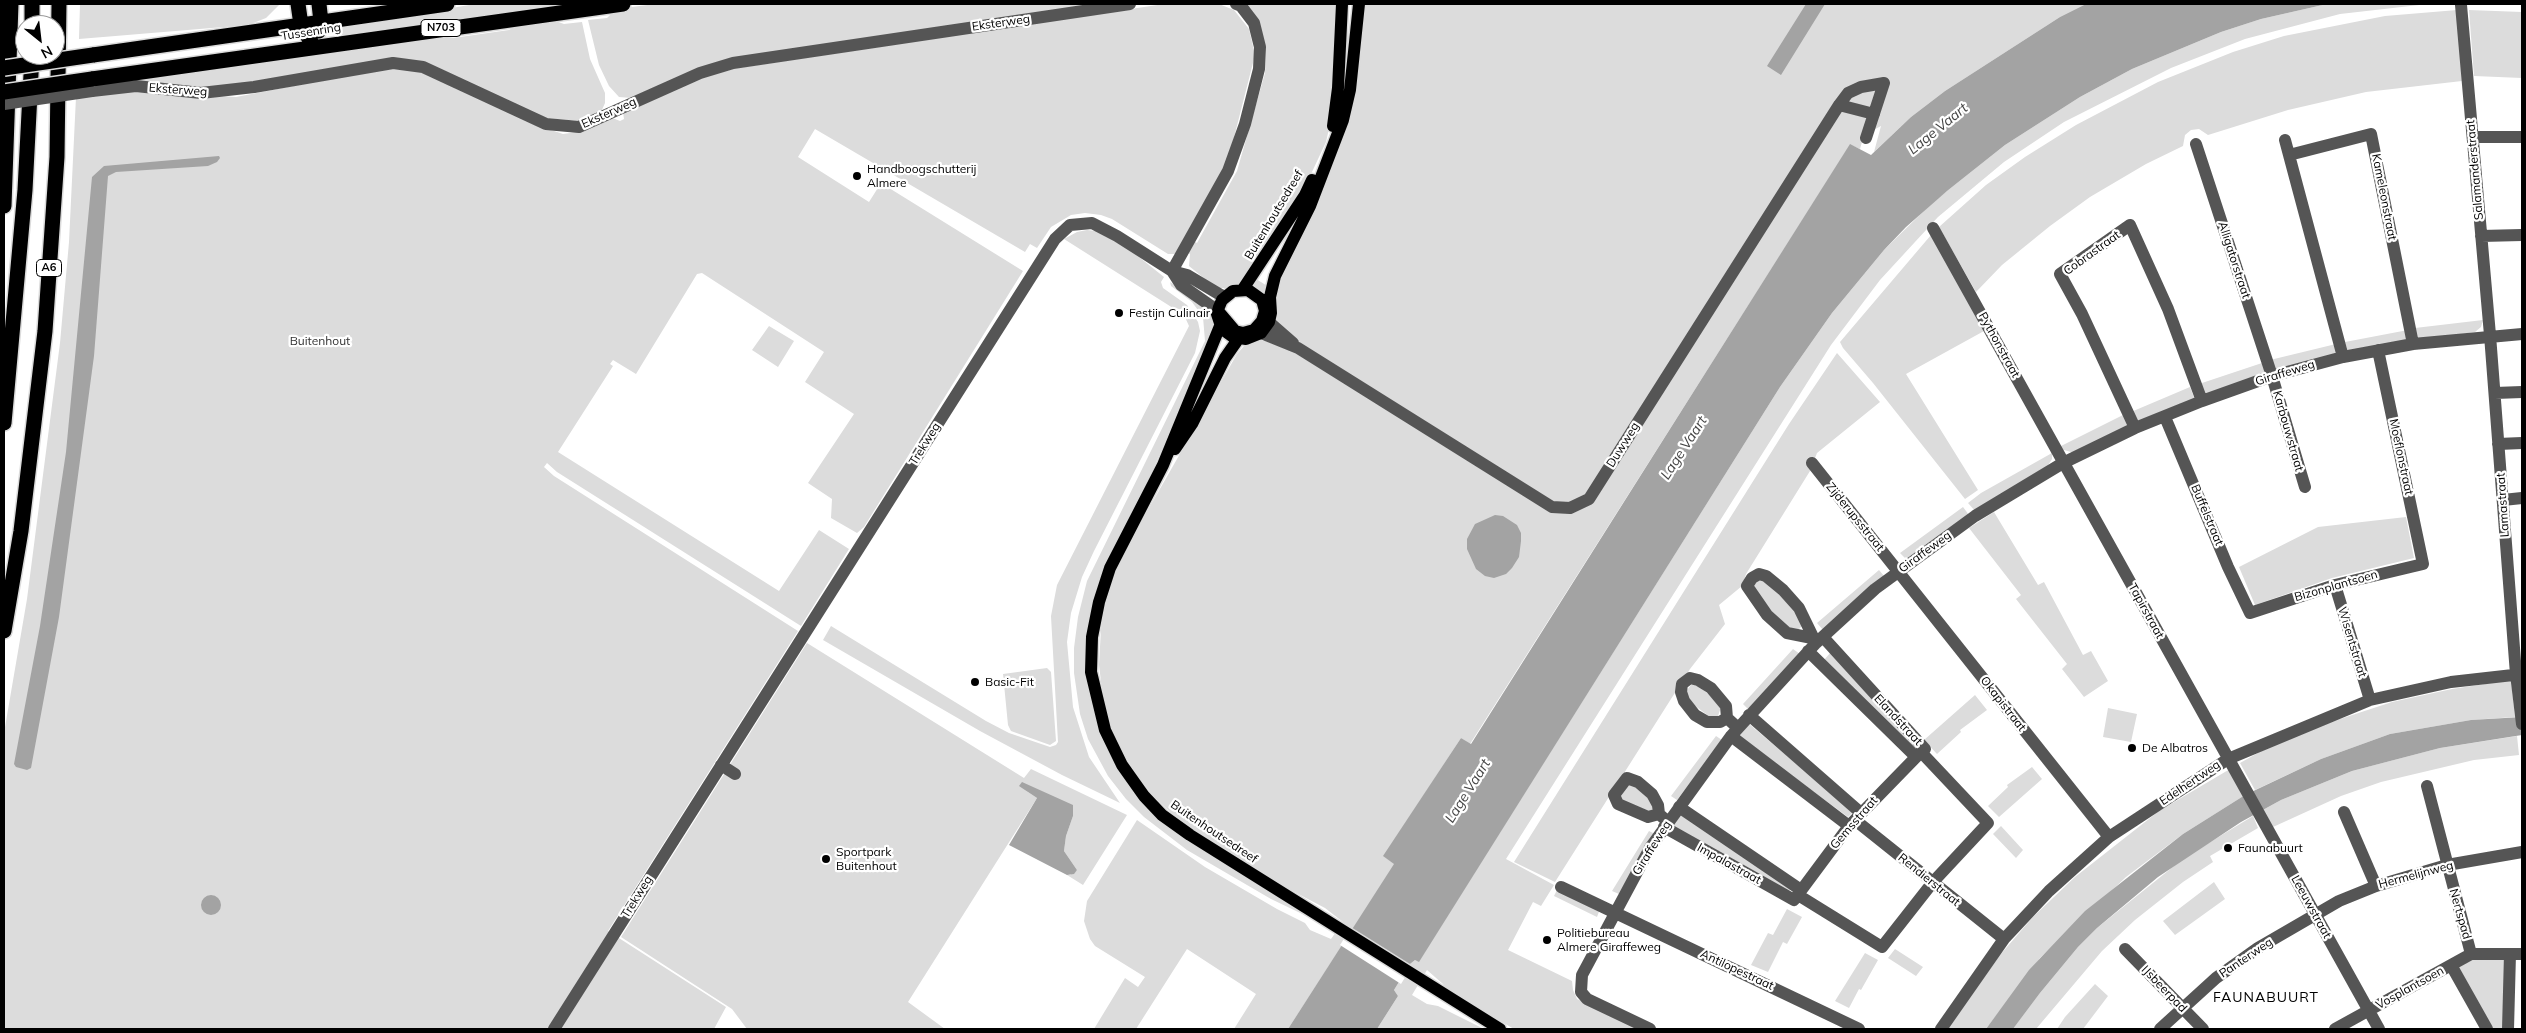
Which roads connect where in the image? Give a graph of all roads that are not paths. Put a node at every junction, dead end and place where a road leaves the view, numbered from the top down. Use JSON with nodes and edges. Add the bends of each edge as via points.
{"nodes":[{"id":1,"x":11,"y":4,"type":"edge"},
{"id":2,"x":59,"y":4,"type":"edge"},
{"id":3,"x":298,"y":4,"type":"edge"},
{"id":4,"x":319,"y":4,"type":"edge"},
{"id":5,"x":447,"y":4,"type":"edge"},
{"id":6,"x":623,"y":4,"type":"edge"},
{"id":7,"x":1130,"y":4,"type":"edge"},
{"id":8,"x":1236,"y":4,"type":"edge"},
{"id":9,"x":1342,"y":4,"type":"edge"},
{"id":10,"x":1359,"y":4,"type":"edge"},
{"id":11,"x":2461,"y":5,"type":"edge"},
{"id":12,"x":321,"y":22,"type":"junction"},
{"id":13,"x":301,"y":25,"type":"junction"},
{"id":14,"x":314,"y":47,"type":"junction"},
{"id":15,"x":31,"y":65,"type":"edge"},
{"id":16,"x":4,"y":68,"type":"edge"},
{"id":17,"x":92,"y":85,"type":"junction"},
{"id":18,"x":4,"y":92,"type":"edge"},
{"id":19,"x":4,"y":104,"type":"edge"},
{"id":20,"x":1838,"y":105,"type":"junction"},
{"id":21,"x":1874,"y":114,"type":"junction"},
{"id":22,"x":2472,"y":137,"type":"junction"},
{"id":23,"x":2522,"y":137,"type":"edge"},
{"id":24,"x":1866,"y":138,"type":"dead end"},
{"id":25,"x":2285,"y":140,"type":"dead end"},
{"id":26,"x":1332,"y":141,"type":"junction"},
{"id":27,"x":2196,"y":144,"type":"dead end"},
{"id":28,"x":2288,"y":155,"type":"junction"},
{"id":29,"x":1326,"y":159,"type":"junction"},
{"id":30,"x":4,"y":206,"type":"edge"},
{"id":31,"x":1933,"y":228,"type":"dead end"},
{"id":32,"x":2522,"y":235,"type":"edge"},
{"id":33,"x":2481,"y":236,"type":"junction"},
{"id":34,"x":1172,"y":271,"type":"junction"},
{"id":35,"x":1243,"y":289,"type":"junction"},
{"id":36,"x":1224,"y":297,"type":"junction"},
{"id":37,"x":1266,"y":301,"type":"junction"},
{"id":38,"x":1218,"y":311,"type":"junction"},
{"id":39,"x":1267,"y":319,"type":"junction"},
{"id":40,"x":1220,"y":326,"type":"junction"},
{"id":41,"x":1261,"y":333,"type":"junction"},
{"id":42,"x":2522,"y":334,"type":"edge"},
{"id":43,"x":2490,"y":335,"type":"junction"},
{"id":44,"x":1242,"y":337,"type":"junction"},
{"id":45,"x":2413,"y":344,"type":"junction"},
{"id":46,"x":1298,"y":348,"type":"junction"},
{"id":47,"x":2378,"y":350,"type":"junction"},
{"id":48,"x":2343,"y":357,"type":"junction"},
{"id":49,"x":2272,"y":376,"type":"junction"},
{"id":50,"x":2522,"y":392,"type":"edge"},
{"id":51,"x":2495,"y":393,"type":"junction"},
{"id":52,"x":2202,"y":401,"type":"junction"},
{"id":53,"x":2165,"y":417,"type":"junction"},
{"id":54,"x":4,"y":423,"type":"edge"},
{"id":55,"x":2135,"y":428,"type":"junction"},
{"id":56,"x":2522,"y":443,"type":"edge"},
{"id":57,"x":2498,"y":444,"type":"junction"},
{"id":58,"x":1812,"y":462,"type":"dead end"},
{"id":59,"x":2063,"y":464,"type":"junction"},
{"id":60,"x":1163,"y":465,"type":"junction"},
{"id":61,"x":2305,"y":487,"type":"dead end"},
{"id":62,"x":2522,"y":498,"type":"edge"},
{"id":63,"x":2503,"y":500,"type":"junction"},
{"id":64,"x":2423,"y":564,"type":"joint"},
{"id":65,"x":1898,"y":571,"type":"junction"},
{"id":66,"x":2335,"y":585,"type":"junction"},
{"id":67,"x":2250,"y":613,"type":"joint"},
{"id":68,"x":4,"y":631,"type":"edge"},
{"id":69,"x":1815,"y":642,"type":"junction"},
{"id":70,"x":2519,"y":674,"type":"edge"},
{"id":71,"x":2370,"y":700,"type":"junction"},
{"id":72,"x":1749,"y":715,"type":"junction"},
{"id":73,"x":1727,"y":718,"type":"dead end"},
{"id":74,"x":2522,"y":724,"type":"edge"},
{"id":75,"x":1735,"y":732,"type":"junction"},
{"id":76,"x":1918,"y":754,"type":"junction"},
{"id":77,"x":2228,"y":759,"type":"junction"},
{"id":78,"x":721,"y":765,"type":"junction"},
{"id":79,"x":735,"y":774,"type":"dead end"},
{"id":80,"x":2427,"y":786,"type":"dead end"},
{"id":81,"x":1679,"y":807,"type":"junction"},
{"id":82,"x":2344,"y":812,"type":"dead end"},
{"id":83,"x":1855,"y":820,"type":"junction"},
{"id":84,"x":1663,"y":821,"type":"junction"},
{"id":85,"x":2109,"y":837,"type":"junction"},
{"id":86,"x":2522,"y":852,"type":"edge"},
{"id":87,"x":2446,"y":865,"type":"junction"},
{"id":88,"x":1932,"y":882,"type":"junction"},
{"id":89,"x":2376,"y":886,"type":"junction"},
{"id":90,"x":1562,"y":887,"type":"dead end"},
{"id":91,"x":1798,"y":895,"type":"junction"},
{"id":92,"x":1614,"y":913,"type":"junction"},
{"id":93,"x":2315,"y":914,"type":"junction"},
{"id":94,"x":2004,"y":939,"type":"junction"},
{"id":95,"x":2126,"y":949,"type":"dead end"},
{"id":96,"x":2471,"y":954,"type":"junction"},
{"id":97,"x":2516,"y":954,"type":"edge"},
{"id":98,"x":2451,"y":965,"type":"junction"},
{"id":99,"x":2182,"y":1008,"type":"junction"},
{"id":100,"x":2369,"y":1010,"type":"junction"},
{"id":101,"x":554,"y":1029,"type":"edge"},
{"id":102,"x":1500,"y":1029,"type":"edge"},
{"id":103,"x":1650,"y":1029,"type":"edge"},
{"id":104,"x":1859,"y":1029,"type":"edge"},
{"id":105,"x":1941,"y":1029,"type":"edge"},
{"id":106,"x":2160,"y":1029,"type":"edge"},
{"id":107,"x":2203,"y":1029,"type":"edge"},
{"id":108,"x":2335,"y":1029,"type":"edge"},
{"id":109,"x":2379,"y":1029,"type":"edge"},
{"id":110,"x":2488,"y":1029,"type":"edge"},
{"id":111,"x":2508,"y":1029,"type":"edge"}],
"edges":[{"from":1,"to":30,"type":"highway"},
{"from":2,"to":68,"type":"highway","number":"A6","via":[[58,157],[45,331],[21,531]]},
{"from":3,"to":13,"type":"highway"},
{"from":4,"to":12,"type":"highway"},
{"from":5,"to":12,"type":"highway","name":"Tussenring","number":"N703"},
{"from":6,"to":14,"type":"highway","name":"Tussenring","number":"N703"},
{"from":7,"to":17,"type":"street","name":"Eksterweg","via":[[733,63],[700,72],[579,127],[546,124],[423,66],[394,63],[201,93]]},
{"from":8,"to":34,"type":"street","via":[[1254,24],[1260,46],[1259,69],[1245,124],[1228,171]]},
{"from":9,"to":26,"type":"main road","name":"Buitenhoutsedreef","via":[[1338,97]]},
{"from":10,"to":26,"type":"main road","name":"Buitenhoutsedreef","via":[[1350,90]]},
{"from":11,"to":22,"type":"street","name":"Salamanderstraat"},
{"from":12,"to":13,"type":"highway","name":"Tussenring","number":"N703"},
{"from":12,"to":14,"type":"highway"},
{"from":13,"to":14,"type":"highway"},
{"from":13,"to":16,"type":"highway","name":"Tussenring","number":"N703","bridge":true},
{"from":14,"to":17,"type":"highway","name":"Tussenring","number":"N703"},
{"from":15,"to":54,"type":"highway","number":"A6","via":[[25,190]]},
{"from":17,"to":18,"type":"highway","name":"Tussenring","number":"N703","bridge":true},
{"from":17,"to":19,"type":"street","name":"Eksterweg","bridge":true},
{"from":20,"to":21,"type":"street"},
{"from":20,"to":21,"type":"street","name":"Duwweg","via":[[1848,93],[1884,83]]},
{"from":20,"to":46,"type":"street","name":"Duwweg","via":[[1589,499],[1570,508],[1552,507]]},
{"from":21,"to":24,"type":"street","name":"Duwweg"},
{"from":22,"to":23,"type":"street"},
{"from":22,"to":33,"type":"street","name":"Salamanderstraat"},
{"from":25,"to":28,"type":"street"},
{"from":26,"to":29,"type":"main road","name":"Buitenhoutsedreef"},
{"from":27,"to":49,"type":"street","name":"Alligatorstraat"},
{"from":28,"to":45,"type":"street","name":"Kameleonstraat","via":[[2371,134]]},
{"from":28,"to":48,"type":"street"},
{"from":29,"to":35,"type":"main road","name":"Buitenhoutsedreef"},
{"from":29,"to":37,"type":"main road","name":"Buitenhoutsedreef","via":[[1310,206]]},
{"from":31,"to":59,"type":"street","name":"Pythonstraat"},
{"from":32,"to":33,"type":"street"},
{"from":33,"to":43,"type":"street","name":"Salamanderstraat"},
{"from":34,"to":36,"type":"street","name":"Trekweg","via":[[1187,275]]},
{"from":34,"to":38,"type":"street","name":"Trekweg","via":[[1181,285]]},
{"from":34,"to":78,"type":"street","name":"Trekweg","via":[[1092,223],[1070,225],[1055,238]]},
{"from":35,"to":36,"type":"main road"},
{"from":35,"to":37,"type":"main road"},
{"from":36,"to":38,"type":"main road"},
{"from":37,"to":39,"type":"main road","via":[[1272,313]]},
{"from":38,"to":40,"type":"main road"},
{"from":38,"to":44,"type":"main road"},
{"from":39,"to":41,"type":"main road"},
{"from":39,"to":44,"type":"main road"},
{"from":39,"to":46,"type":"street","name":"Duwweg"},
{"from":40,"to":44,"type":"main road","via":[[1229,335]]},
{"from":40,"to":60,"type":"main road","name":"Buitenhoutsedreef"},
{"from":41,"to":44,"type":"main road"},
{"from":41,"to":46,"type":"street","name":"Duwweg"},
{"from":42,"to":43,"type":"street","name":"Giraffeweg"},
{"from":43,"to":45,"type":"street","name":"Giraffeweg"},
{"from":43,"to":51,"type":"street","name":"Lamastraat"},
{"from":44,"to":60,"type":"main road","name":"Buitenhoutsedreef","via":[[1192,424]]},
{"from":45,"to":47,"type":"street","name":"Giraffeweg"},
{"from":47,"to":48,"type":"street","name":"Giraffeweg"},
{"from":47,"to":64,"type":"street","name":"Moeflonstraat"},
{"from":48,"to":49,"type":"street","name":"Giraffeweg"},
{"from":49,"to":52,"type":"street","name":"Giraffeweg"},
{"from":49,"to":61,"type":"street","name":"Karbouwstraat"},
{"from":50,"to":51,"type":"street"},
{"from":51,"to":57,"type":"street","name":"Lamastraat"},
{"from":52,"to":53,"type":"street","name":"Giraffeweg"},
{"from":52,"to":55,"type":"street","name":"Cobrastraat","via":[[2168,309],[2130,225],[2060,274]]},
{"from":53,"to":55,"type":"street","name":"Giraffeweg"},
{"from":53,"to":67,"type":"street","name":"Buffelstraat"},
{"from":55,"to":59,"type":"street","name":"Giraffeweg"},
{"from":56,"to":57,"type":"street"},
{"from":57,"to":63,"type":"street","name":"Lamastraat"},
{"from":58,"to":65,"type":"street","name":"Zijderupsstraat"},
{"from":59,"to":65,"type":"street","name":"Giraffeweg","via":[[1986,509]]},
{"from":59,"to":77,"type":"street","name":"Tapirstraat"},
{"from":60,"to":102,"type":"main road","name":"Buitenhoutsedreef","via":[[1110,568],[1092,637],[1091,672],[1105,730],[1122,765],[1162,815],[1190,835]]},
{"from":62,"to":63,"type":"street"},
{"from":63,"to":70,"type":"street","name":"Lamastraat"},
{"from":64,"to":66,"type":"street","name":"Bizonplantsoen"},
{"from":65,"to":69,"type":"street","name":"Giraffeweg"},
{"from":65,"to":85,"type":"street","name":"Okapistraat"},
{"from":66,"to":67,"type":"street","name":"Bizonplantsoen"},
{"from":66,"to":71,"type":"street","name":"Wisentstraat"},
{"from":69,"to":69,"type":"street","via":[[1787,633],[1767,615],[1747,586],[1752,578],[1759,574],[1766,576],[1783,590],[1799,608]]},
{"from":69,"to":72,"type":"street","name":"Giraffeweg"},
{"from":69,"to":76,"type":"street","name":"Elandstraat"},
{"from":69,"to":76,"type":"street","name":"Elandstraat","via":[[1925,749]]},
{"from":70,"to":71,"type":"street","name":"Edelhertweg","via":[[2451,682]]},
{"from":70,"to":74,"type":"street","name":"Lamastraat"},
{"from":71,"to":77,"type":"street","name":"Edelhertweg"},
{"from":72,"to":75,"type":"street","name":"Giraffeweg"},
{"from":72,"to":83,"type":"street","name":"Rendierstraat"},
{"from":73,"to":75,"type":"street","name":"Rendierstraat"},
{"from":75,"to":81,"type":"street","name":"Giraffeweg"},
{"from":75,"to":83,"type":"street","name":"Rendierstraat"},
{"from":76,"to":83,"type":"street","name":"Gemsstraat"},
{"from":76,"to":88,"type":"street","name":"Elandstraat","via":[[1988,823]]},
{"from":77,"to":85,"type":"street","name":"Edelhertweg"},
{"from":77,"to":93,"type":"street","name":"Leeuwstraat"},
{"from":78,"to":79,"type":"street"},
{"from":78,"to":101,"type":"street","name":"Trekweg"},
{"from":80,"to":87,"type":"street","name":"Nertspad"},
{"from":81,"to":84,"type":"street","name":"Giraffeweg"},
{"from":81,"to":91,"type":"street","name":"Impalastraat"},
{"from":82,"to":89,"type":"street"},
{"from":83,"to":88,"type":"street","name":"Rendierstraat"},
{"from":83,"to":91,"type":"street","name":"Gemsstraat"},
{"from":84,"to":91,"type":"street","name":"Impalastraat"},
{"from":84,"to":92,"type":"street","name":"Giraffeweg"},
{"from":85,"to":94,"type":"street","name":"Edelhertweg","via":[[2049,891]]},
{"from":86,"to":87,"type":"street","name":"Hermelijnweg"},
{"from":87,"to":89,"type":"street","name":"Hermelijnweg"},
{"from":87,"to":96,"type":"street","name":"Nertspad"},
{"from":88,"to":91,"type":"street","name":"Impalastraat","via":[[1882,947]]},
{"from":88,"to":94,"type":"street","name":"Rendierstraat"},
{"from":89,"to":93,"type":"street","name":"Hermelijnweg"},
{"from":90,"to":92,"type":"street","name":"Antilopestraat"},
{"from":92,"to":103,"type":"street","name":"Giraffeweg","via":[[1582,975],[1581,992],[1587,999]]},
{"from":92,"to":104,"type":"street","name":"Antilopestraat"},
{"from":93,"to":99,"type":"street","name":"Panterweg","via":[[2251,953]]},
{"from":93,"to":100,"type":"street","name":"Leeuwstraat"},
{"from":94,"to":105,"type":"street","name":"Edelhertweg"},
{"from":95,"to":99,"type":"street","name":"IJsbeerpad"},
{"from":96,"to":97,"type":"street","name":"Vosplantsoen"},
{"from":96,"to":98,"type":"street","name":"Vosplantsoen"},
{"from":97,"to":111,"type":"street","name":"Vosplantsoen"},
{"from":98,"to":100,"type":"street","name":"Vosplantsoen"},
{"from":98,"to":110,"type":"street","name":"Vosplantsoen"},
{"from":99,"to":106,"type":"street","name":"Panterweg"},
{"from":99,"to":107,"type":"street","name":"IJsbeerpad"},
{"from":100,"to":108,"type":"street","name":"Vosplantsoen"},
{"from":100,"to":109,"type":"street","name":"Leeuwstraat"}]}
